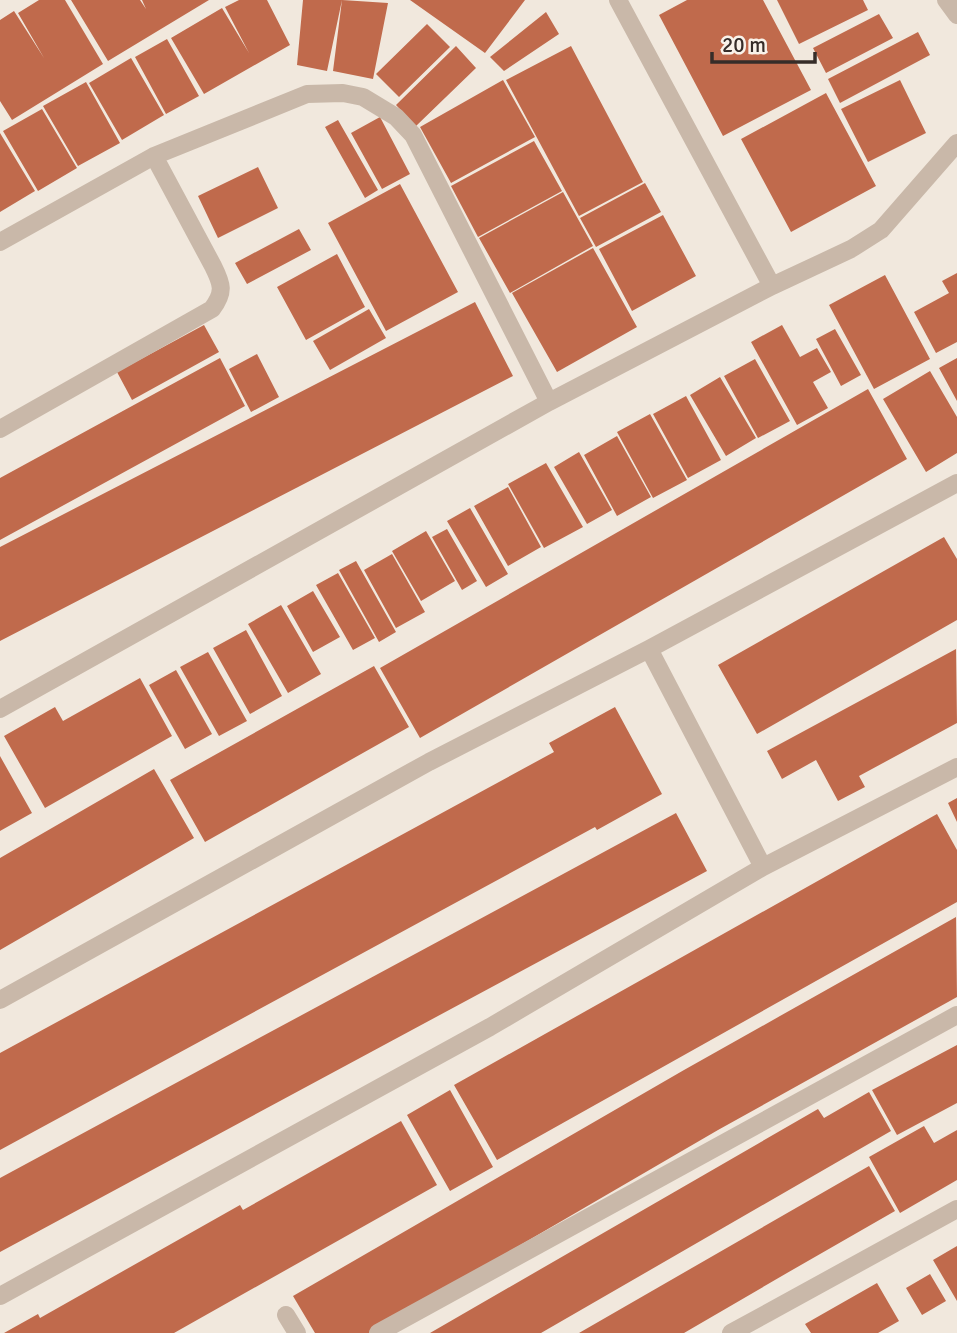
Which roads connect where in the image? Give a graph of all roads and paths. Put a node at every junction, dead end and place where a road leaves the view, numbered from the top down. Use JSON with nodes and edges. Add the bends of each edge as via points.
{"nodes":[{"id":1,"x":618,"y":0,"type":"edge"},
{"id":2,"x":946,"y":0,"type":"edge"},
{"id":3,"x":957,"y":15,"type":"edge"},
{"id":4,"x":957,"y":143,"type":"edge"},
{"id":5,"x":154,"y":156,"type":"junction"},
{"id":6,"x":0,"y":242,"type":"edge"},
{"id":7,"x":772,"y":286,"type":"junction"},
{"id":8,"x":549,"y":402,"type":"junction"},
{"id":9,"x":0,"y":429,"type":"edge"},
{"id":10,"x":957,"y":483,"type":"edge"},
{"id":11,"x":649,"y":649,"type":"junction"},
{"id":12,"x":0,"y":709,"type":"edge"},
{"id":13,"x":957,"y":767,"type":"edge"},
{"id":14,"x":763,"y":867,"type":"junction"},
{"id":15,"x":0,"y":1000,"type":"edge"},
{"id":16,"x":957,"y":1015,"type":"edge"},
{"id":17,"x":957,"y":1209,"type":"edge"},
{"id":18,"x":0,"y":1296,"type":"edge"},
{"id":19,"x":286,"y":1315,"type":"dead end"},
{"id":20,"x":297,"y":1333,"type":"edge"},
{"id":21,"x":378,"y":1333,"type":"edge"},
{"id":22,"x":731,"y":1333,"type":"edge"}],
"edges":[{"from":1,"to":7,"type":"street"},
{"from":2,"to":3,"type":"street"},
{"from":4,"to":7,"type":"street","via":[[881,230],[851,250]]},
{"from":5,"to":6,"type":"street"},
{"from":5,"to":8,"type":"street","via":[[307,94],[344,93],[378,105],[397,117],[412,135]]},
{"from":5,"to":9,"type":"street","via":[[222,284],[222,296],[212,309]]},
{"from":7,"to":8,"type":"street"},
{"from":8,"to":12,"type":"street"},
{"from":10,"to":11,"type":"street"},
{"from":11,"to":14,"type":"street"},
{"from":11,"to":15,"type":"street","via":[[429,762]]},
{"from":13,"to":14,"type":"street"},
{"from":14,"to":18,"type":"street","via":[[490,1027]]},
{"from":16,"to":21,"type":"street"},
{"from":17,"to":22,"type":"street"},
{"from":19,"to":20,"type":"street"}]}
